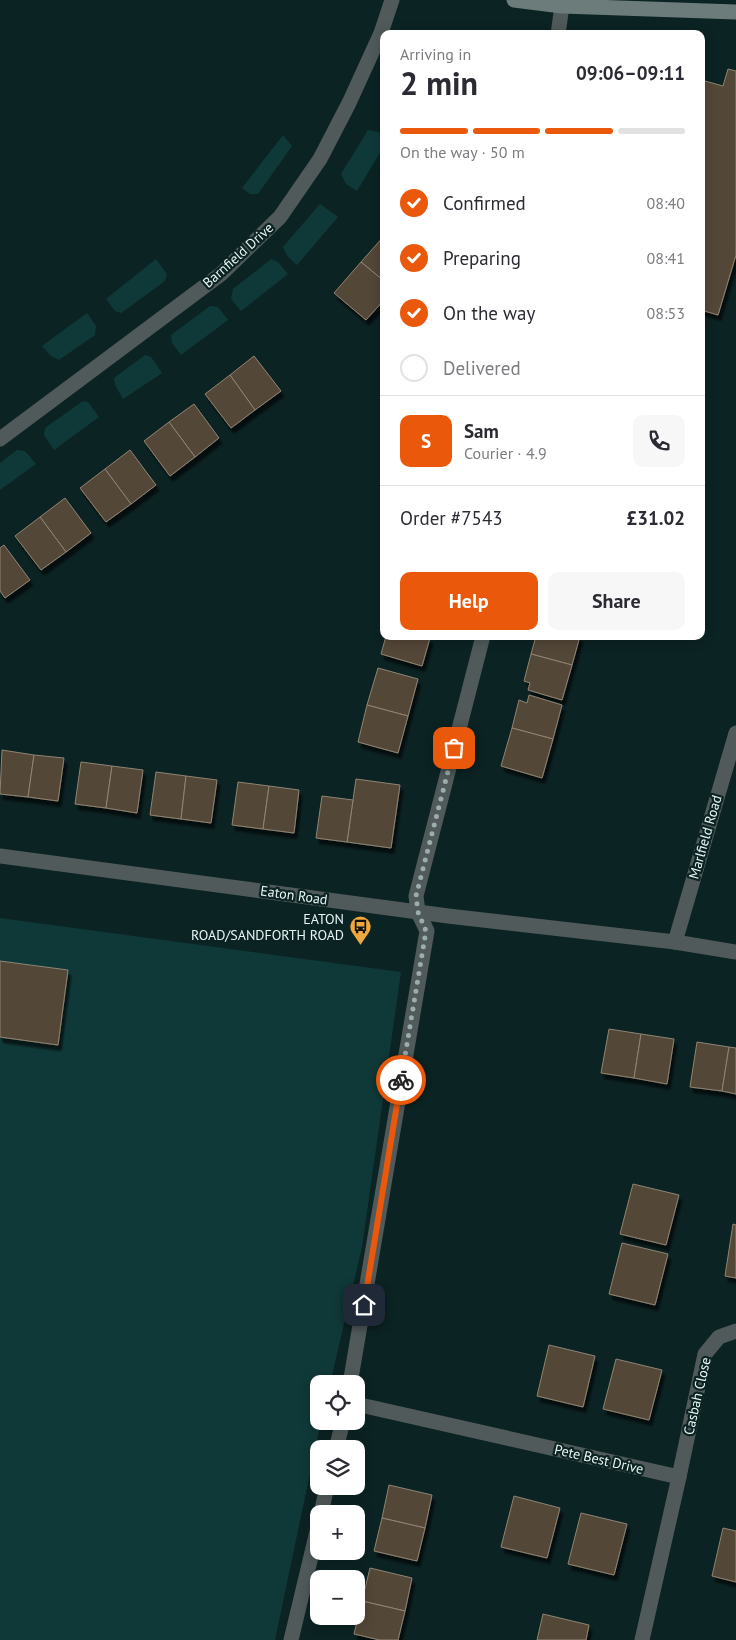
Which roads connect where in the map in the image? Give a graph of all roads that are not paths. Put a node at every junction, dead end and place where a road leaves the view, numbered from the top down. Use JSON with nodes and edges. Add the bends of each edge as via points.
{"nodes":[{"id":1,"x":392,"y":0,"type":"edge"},
{"id":2,"x":514,"y":0,"type":"edge"},
{"id":3,"x":562,"y":6,"type":"junction"},
{"id":4,"x":736,"y":12,"type":"edge"},
{"id":5,"x":382,"y":30,"type":"edge"},
{"id":6,"x":559,"y":30,"type":"edge"},
{"id":7,"x":380,"y":35,"type":"edge"},
{"id":8,"x":0,"y":439,"type":"edge"},
{"id":9,"x":482,"y":640,"type":"edge"},
{"id":10,"x":736,"y":733,"type":"edge"},
{"id":11,"x":0,"y":856,"type":"edge"},
{"id":12,"x":418,"y":912,"type":"junction"},
{"id":13,"x":675,"y":942,"type":"junction"},
{"id":14,"x":736,"y":952,"type":"edge"},
{"id":15,"x":736,"y":1331,"type":"edge"},
{"id":16,"x":352,"y":1375,"type":"edge"},
{"id":17,"x":365,"y":1406,"type":"edge"},
{"id":18,"x":679,"y":1477,"type":"junction"},
{"id":19,"x":310,"y":1560,"type":"edge"},
{"id":20,"x":291,"y":1640,"type":"edge"},
{"id":21,"x":642,"y":1640,"type":"edge"}],
"edges":[{"from":1,"to":5,"type":"street","name":"Barnfield Drive"},
{"from":2,"to":3,"type":"street"},
{"from":3,"to":4,"type":"street"},
{"from":3,"to":6,"type":"street"},
{"from":7,"to":8,"type":"street","name":"Barnfield Drive","via":[[320,159],[280,217],[221,274]]},
{"from":9,"to":12,"type":"street","via":[[416,896]]},
{"from":10,"to":13,"type":"street","name":"Marlfield Road"},
{"from":11,"to":12,"type":"street","name":"Eaton Road"},
{"from":12,"to":13,"type":"street","name":"Eaton Road"},
{"from":12,"to":16,"type":"street","via":[[426,931]]},
{"from":13,"to":14,"type":"street","name":"Eaton Road"},
{"from":15,"to":18,"type":"street","name":"Casbah Close","via":[[719,1337],[705,1354]]},
{"from":17,"to":18,"type":"street","name":"Pete Best Drive"},
{"from":18,"to":21,"type":"street"},
{"from":19,"to":20,"type":"street"}]}
